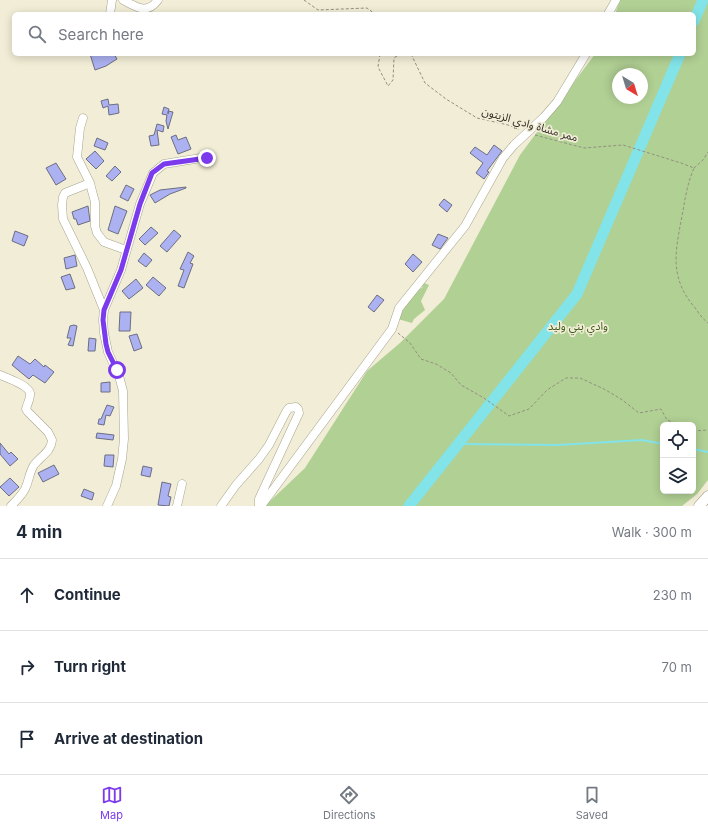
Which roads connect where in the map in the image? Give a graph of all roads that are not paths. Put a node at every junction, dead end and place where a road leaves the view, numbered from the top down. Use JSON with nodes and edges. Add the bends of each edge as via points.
{"nodes":[{"id":1,"x":112,"y":0,"type":"edge"},
{"id":2,"x":123,"y":0,"type":"edge"},
{"id":3,"x":158,"y":0,"type":"edge"},
{"id":4,"x":616,"y":0,"type":"edge"},
{"id":5,"x":110,"y":12,"type":"edge"},
{"id":6,"x":609,"y":12,"type":"edge"},
{"id":7,"x":585,"y":56,"type":"edge"},
{"id":8,"x":84,"y":118,"type":"dead end"},
{"id":9,"x":207,"y":158,"type":"dead end"},
{"id":10,"x":90,"y":183,"type":"junction"},
{"id":11,"x":126,"y":250,"type":"junction"},
{"id":12,"x":104,"y":310,"type":"junction"},
{"id":13,"x":0,"y":375,"type":"edge"},
{"id":14,"x":182,"y":484,"type":"dead end"},
{"id":15,"x":708,"y":496,"type":"edge"},
{"id":16,"x":11,"y":506,"type":"edge"},
{"id":17,"x":107,"y":506,"type":"edge"},
{"id":18,"x":178,"y":506,"type":"edge"},
{"id":19,"x":221,"y":506,"type":"edge"},
{"id":20,"x":260,"y":506,"type":"edge"},
{"id":21,"x":699,"y":506,"type":"edge"}],
"edges":[{"from":1,"to":5,"type":"street"},
{"from":2,"to":3,"type":"street","via":[[137,8],[145,8],[151,7]]},
{"from":4,"to":6,"type":"street"},
{"from":7,"to":20,"type":"street","via":[[557,102],[503,158],[465,226],[399,308],[392,330]]},
{"from":8,"to":10,"type":"street","via":[[80,128],[77,157]]},
{"from":9,"to":11,"type":"street","via":[[164,164],[152,173]]},
{"from":10,"to":11,"type":"street","via":[[95,202],[97,233],[104,242]]},
{"from":10,"to":12,"type":"street","via":[[65,193],[62,219],[87,268]]},
{"from":11,"to":12,"type":"street","via":[[121,270]]},
{"from":12,"to":17,"type":"street","via":[[107,348],[124,391],[122,459],[116,486]]},
{"from":13,"to":16,"type":"street","via":[[29,391],[26,409],[48,432],[52,440],[49,450],[30,472],[23,493]]},
{"from":14,"to":18,"type":"street"},
{"from":15,"to":21,"type":"main road"},
{"from":19,"to":20,"type":"street","via":[[263,455],[289,408],[296,407],[299,413],[259,499]]}]}
